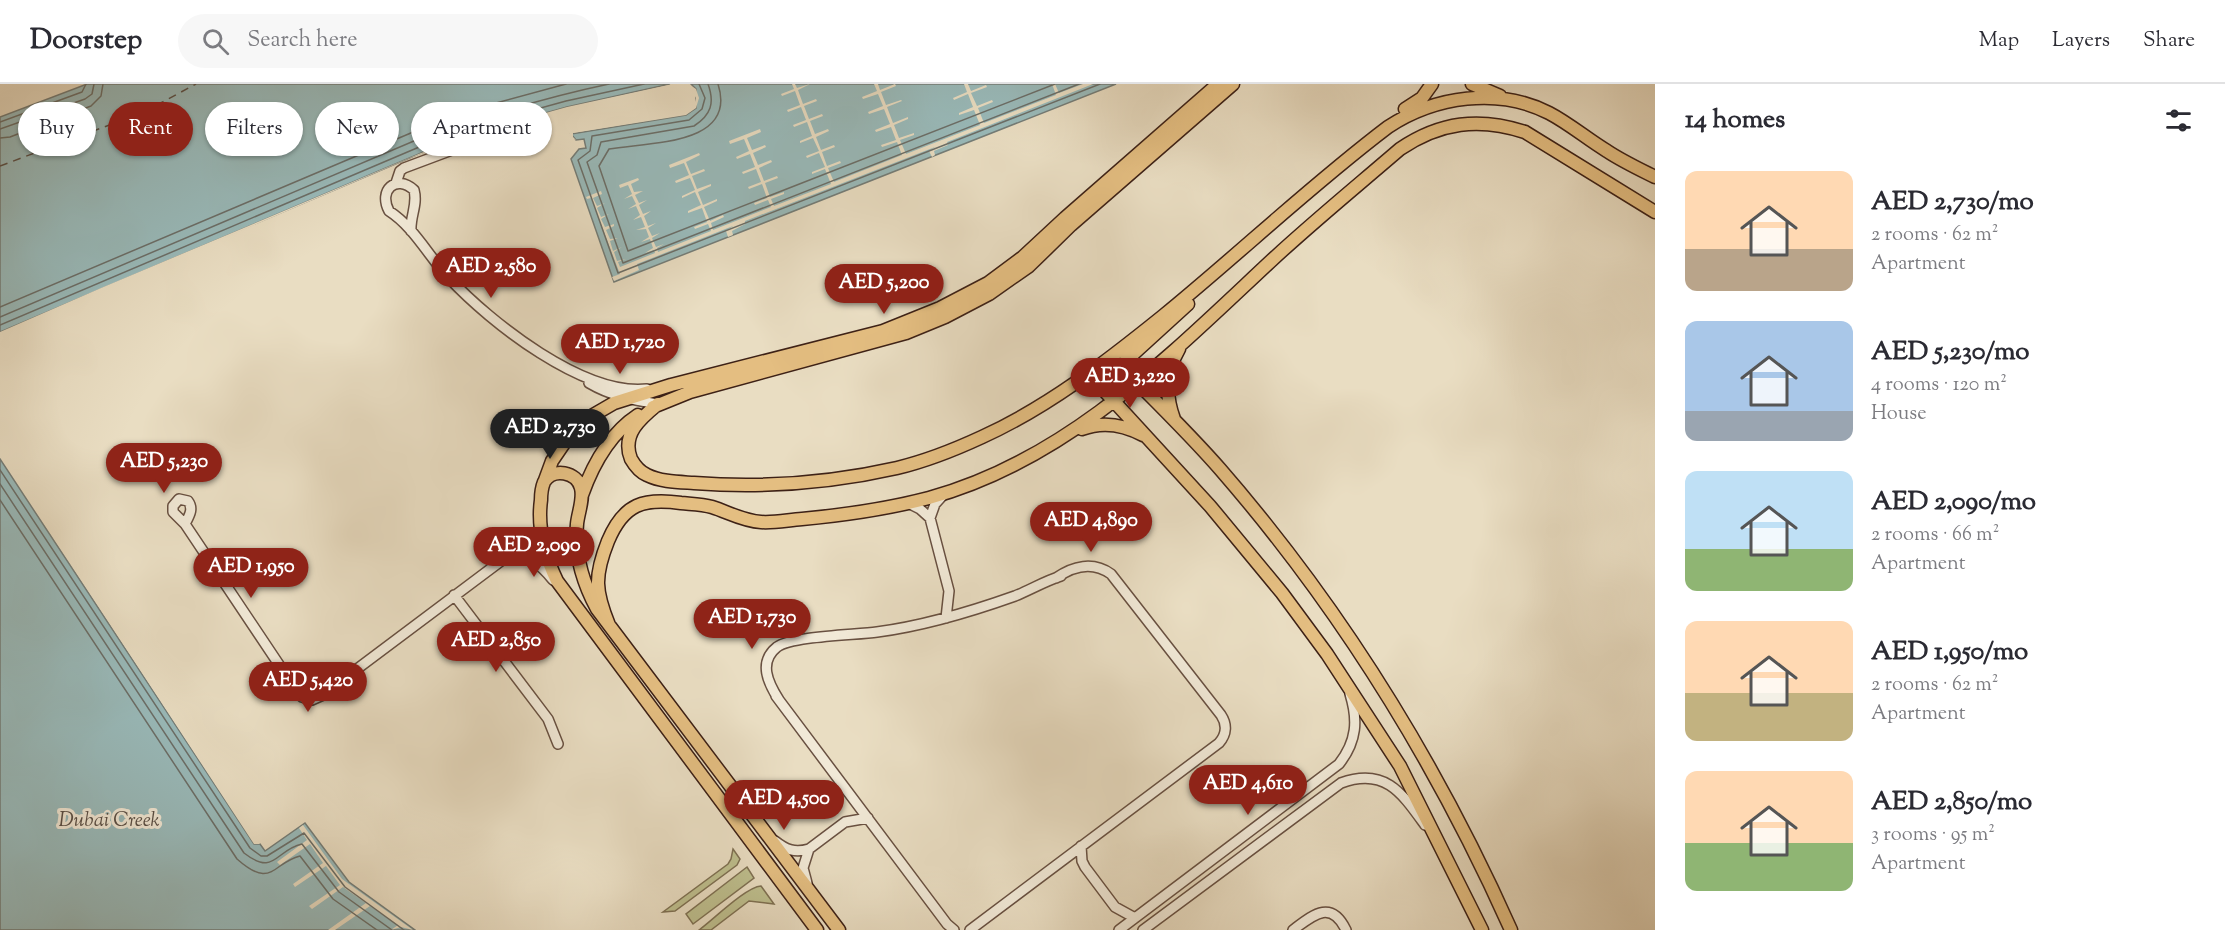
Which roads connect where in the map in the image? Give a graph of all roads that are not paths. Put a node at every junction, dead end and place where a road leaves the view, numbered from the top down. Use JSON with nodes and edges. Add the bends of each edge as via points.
{"nodes":[{"id":1,"x":1218,"y":84,"type":"edge"},
{"id":2,"x":1233,"y":84,"type":"edge"},
{"id":3,"x":1432,"y":84,"type":"edge"},
{"id":4,"x":1472,"y":84,"type":"edge"},
{"id":5,"x":1509,"y":99,"type":"junction"},
{"id":6,"x":1388,"y":127,"type":"junction"},
{"id":7,"x":436,"y":156,"type":"edge"},
{"id":8,"x":418,"y":163,"type":"junction"},
{"id":9,"x":1655,"y":177,"type":"edge"},
{"id":10,"x":396,"y":183,"type":"junction"},
{"id":11,"x":409,"y":185,"type":"junction"},
{"id":12,"x":1655,"y":212,"type":"edge"},
{"id":13,"x":411,"y":231,"type":"junction"},
{"id":14,"x":1182,"y":343,"type":"junction"},
{"id":15,"x":1116,"y":362,"type":"junction"},
{"id":16,"x":570,"y":369,"type":"junction"},
{"id":17,"x":1089,"y":374,"type":"junction"},
{"id":18,"x":1137,"y":383,"type":"junction"},
{"id":19,"x":670,"y":385,"type":"junction"},
{"id":20,"x":625,"y":399,"type":"junction"},
{"id":21,"x":1115,"y":401,"type":"junction"},
{"id":22,"x":658,"y":404,"type":"junction"},
{"id":23,"x":1176,"y":423,"type":"junction"},
{"id":24,"x":1072,"y":432,"type":"junction"},
{"id":25,"x":1149,"y":439,"type":"junction"},
{"id":26,"x":544,"y":483,"type":"junction"},
{"id":27,"x":945,"y":493,"type":"junction"},
{"id":28,"x":582,"y":496,"type":"junction"},
{"id":29,"x":908,"y":503,"type":"junction"},
{"id":30,"x":930,"y":518,"type":"junction"},
{"id":31,"x":185,"y":524,"type":"dead end"},
{"id":32,"x":543,"y":545,"type":"junction"},
{"id":33,"x":578,"y":553,"type":"junction"},
{"id":34,"x":502,"y":558,"type":"junction"},
{"id":35,"x":949,"y":591,"type":"junction"},
{"id":36,"x":565,"y":593,"type":"junction"},
{"id":37,"x":454,"y":594,"type":"junction"},
{"id":38,"x":959,"y":614,"type":"junction"},
{"id":39,"x":946,"y":618,"type":"junction"},
{"id":40,"x":609,"y":625,"type":"junction"},
{"id":41,"x":1347,"y":686,"type":"junction"},
{"id":42,"x":558,"y":744,"type":"dead end"},
{"id":43,"x":858,"y":806,"type":"junction"},
{"id":44,"x":868,"y":818,"type":"junction"},
{"id":45,"x":845,"y":822,"type":"junction"},
{"id":46,"x":759,"y":824,"type":"junction"},
{"id":47,"x":1081,"y":846,"type":"junction"},
{"id":48,"x":809,"y":849,"type":"junction"},
{"id":49,"x":1070,"y":854,"type":"junction"},
{"id":50,"x":1449,"y":860,"type":"junction"},
{"id":51,"x":1084,"y":867,"type":"junction"},
{"id":52,"x":1115,"y":907,"type":"junction"},
{"id":53,"x":824,"y":910,"type":"junction"},
{"id":54,"x":943,"y":917,"type":"junction"},
{"id":55,"x":1136,"y":918,"type":"junction"},
{"id":56,"x":981,"y":920,"type":"junction"},
{"id":57,"x":817,"y":930,"type":"edge"},
{"id":58,"x":839,"y":930,"type":"edge"},
{"id":59,"x":954,"y":930,"type":"edge"},
{"id":60,"x":970,"y":930,"type":"edge"},
{"id":61,"x":1118,"y":930,"type":"edge"},
{"id":62,"x":1144,"y":930,"type":"edge"},
{"id":63,"x":1293,"y":930,"type":"edge"},
{"id":64,"x":1346,"y":930,"type":"edge"},
{"id":65,"x":1482,"y":930,"type":"edge"},
{"id":66,"x":1510,"y":930,"type":"edge"}],
"edges":[{"from":1,"to":19,"type":"main road","via":[[1023,257],[988,283],[883,331]]},
{"from":2,"to":22,"type":"main road","via":[[1029,266],[994,291],[906,333]]},
{"from":3,"to":6,"type":"main road","via":[[1422,98]]},
{"from":4,"to":5,"type":"main road"},
{"from":5,"to":6,"type":"main road","via":[[1444,102]]},
{"from":5,"to":9,"type":"main road","via":[[1549,113]]},
{"from":6,"to":15,"type":"main road","via":[[1207,280],[1186,307]]},
{"from":7,"to":8,"type":"street"},
{"from":8,"to":10,"type":"street","via":[[400,171]]},
{"from":8,"to":11,"type":"street","via":[[408,176]]},
{"from":10,"to":11,"type":"street"},
{"from":10,"to":13,"type":"street","via":[[387,189],[386,204]]},
{"from":11,"to":13,"type":"street","via":[[416,198]]},
{"from":12,"to":14,"type":"main road","via":[[1525,132],[1488,123],[1451,125],[1424,134],[1400,149]]},
{"from":13,"to":16,"type":"street","via":[[449,278],[480,308],[514,335]]},
{"from":14,"to":18,"type":"main road"},
{"from":14,"to":23,"type":"main road","via":[[1172,361],[1168,382],[1169,403]]},
{"from":15,"to":17,"type":"main road"},
{"from":15,"to":18,"type":"main road"},
{"from":15,"to":21,"type":"main road"},
{"from":16,"to":19,"type":"street","via":[[617,388]]},
{"from":16,"to":20,"type":"street","via":[[603,391]]},
{"from":17,"to":21,"type":"main road"},
{"from":17,"to":22,"type":"main road","via":[[985,436],[927,459],[858,475],[765,484],[714,485],[664,480],[638,470],[629,453],[630,434]]},
{"from":18,"to":21,"type":"main road"},
{"from":18,"to":23,"type":"main road"},
{"from":19,"to":20,"type":"main road"},
{"from":20,"to":22,"type":"street"},
{"from":20,"to":26,"type":"main road","via":[[603,408],[576,428],[557,452]]},
{"from":21,"to":24,"type":"main road"},
{"from":21,"to":25,"type":"main road"},
{"from":22,"to":28,"type":"main road","via":[[632,419],[610,441]]},
{"from":23,"to":66,"type":"main road","via":[[1263,521],[1359,654],[1441,788]]},
{"from":24,"to":25,"type":"main road","via":[[1108,425],[1132,430]]},
{"from":24,"to":27,"type":"main road","via":[[1004,471]]},
{"from":25,"to":41,"type":"main road","via":[[1276,586]]},
{"from":26,"to":28,"type":"main road","via":[[555,474],[568,474],[579,483]]},
{"from":26,"to":32,"type":"main road","via":[[540,510]]},
{"from":27,"to":29,"type":"main road"},
{"from":27,"to":30,"type":"street"},
{"from":28,"to":33,"type":"main road"},
{"from":29,"to":30,"type":"street"},
{"from":29,"to":40,"type":"main road","via":[[845,515],[760,522],[708,505],[660,499],[643,503],[629,510],[618,524],[598,566],[597,594]]},
{"from":30,"to":35,"type":"street"},
{"from":31,"to":37,"type":"street","via":[[302,697],[312,700]]},
{"from":32,"to":33,"type":"street","via":[[562,546]]},
{"from":32,"to":34,"type":"street","via":[[517,549]]},
{"from":32,"to":36,"type":"main road"},
{"from":33,"to":40,"type":"main road","via":[[589,594]]},
{"from":34,"to":36,"type":"street","via":[[520,556],[537,563]]},
{"from":34,"to":37,"type":"street"},
{"from":35,"to":38,"type":"street"},
{"from":35,"to":39,"type":"street"},
{"from":36,"to":57,"type":"main road"},
{"from":37,"to":42,"type":"street","via":[[548,719]]},
{"from":38,"to":39,"type":"street"},
{"from":38,"to":47,"type":"street","via":[[1076,570],[1102,573],[1118,584],[1224,721],[1225,732],[1219,742]]},
{"from":39,"to":43,"type":"street","via":[[882,631],[791,638],[778,641],[764,656],[764,681]]},
{"from":40,"to":46,"type":"main road"},
{"from":41,"to":50,"type":"main road","via":[[1395,757]]},
{"from":41,"to":55,"type":"street","via":[[1356,727],[1339,764]]},
{"from":43,"to":44,"type":"street"},
{"from":43,"to":45,"type":"street"},
{"from":44,"to":45,"type":"street"},
{"from":44,"to":54,"type":"street"},
{"from":45,"to":48,"type":"street"},
{"from":46,"to":48,"type":"street","via":[[783,848]]},
{"from":46,"to":53,"type":"main road"},
{"from":47,"to":49,"type":"street"},
{"from":47,"to":51,"type":"street"},
{"from":48,"to":53,"type":"street","via":[[803,861],[804,875]]},
{"from":49,"to":51,"type":"street"},
{"from":49,"to":56,"type":"street"},
{"from":50,"to":62,"type":"street","via":[[1394,787],[1373,778],[1351,779],[1331,788]]},
{"from":50,"to":65,"type":"main road"},
{"from":51,"to":52,"type":"street"},
{"from":52,"to":55,"type":"street"},
{"from":52,"to":61,"type":"street"},
{"from":53,"to":58,"type":"main road"},
{"from":54,"to":56,"type":"street","via":[[958,927]]},
{"from":54,"to":59,"type":"street"},
{"from":55,"to":61,"type":"street"},
{"from":56,"to":60,"type":"street"},
{"from":63,"to":64,"type":"street","via":[[1324,912],[1336,916]]}]}
